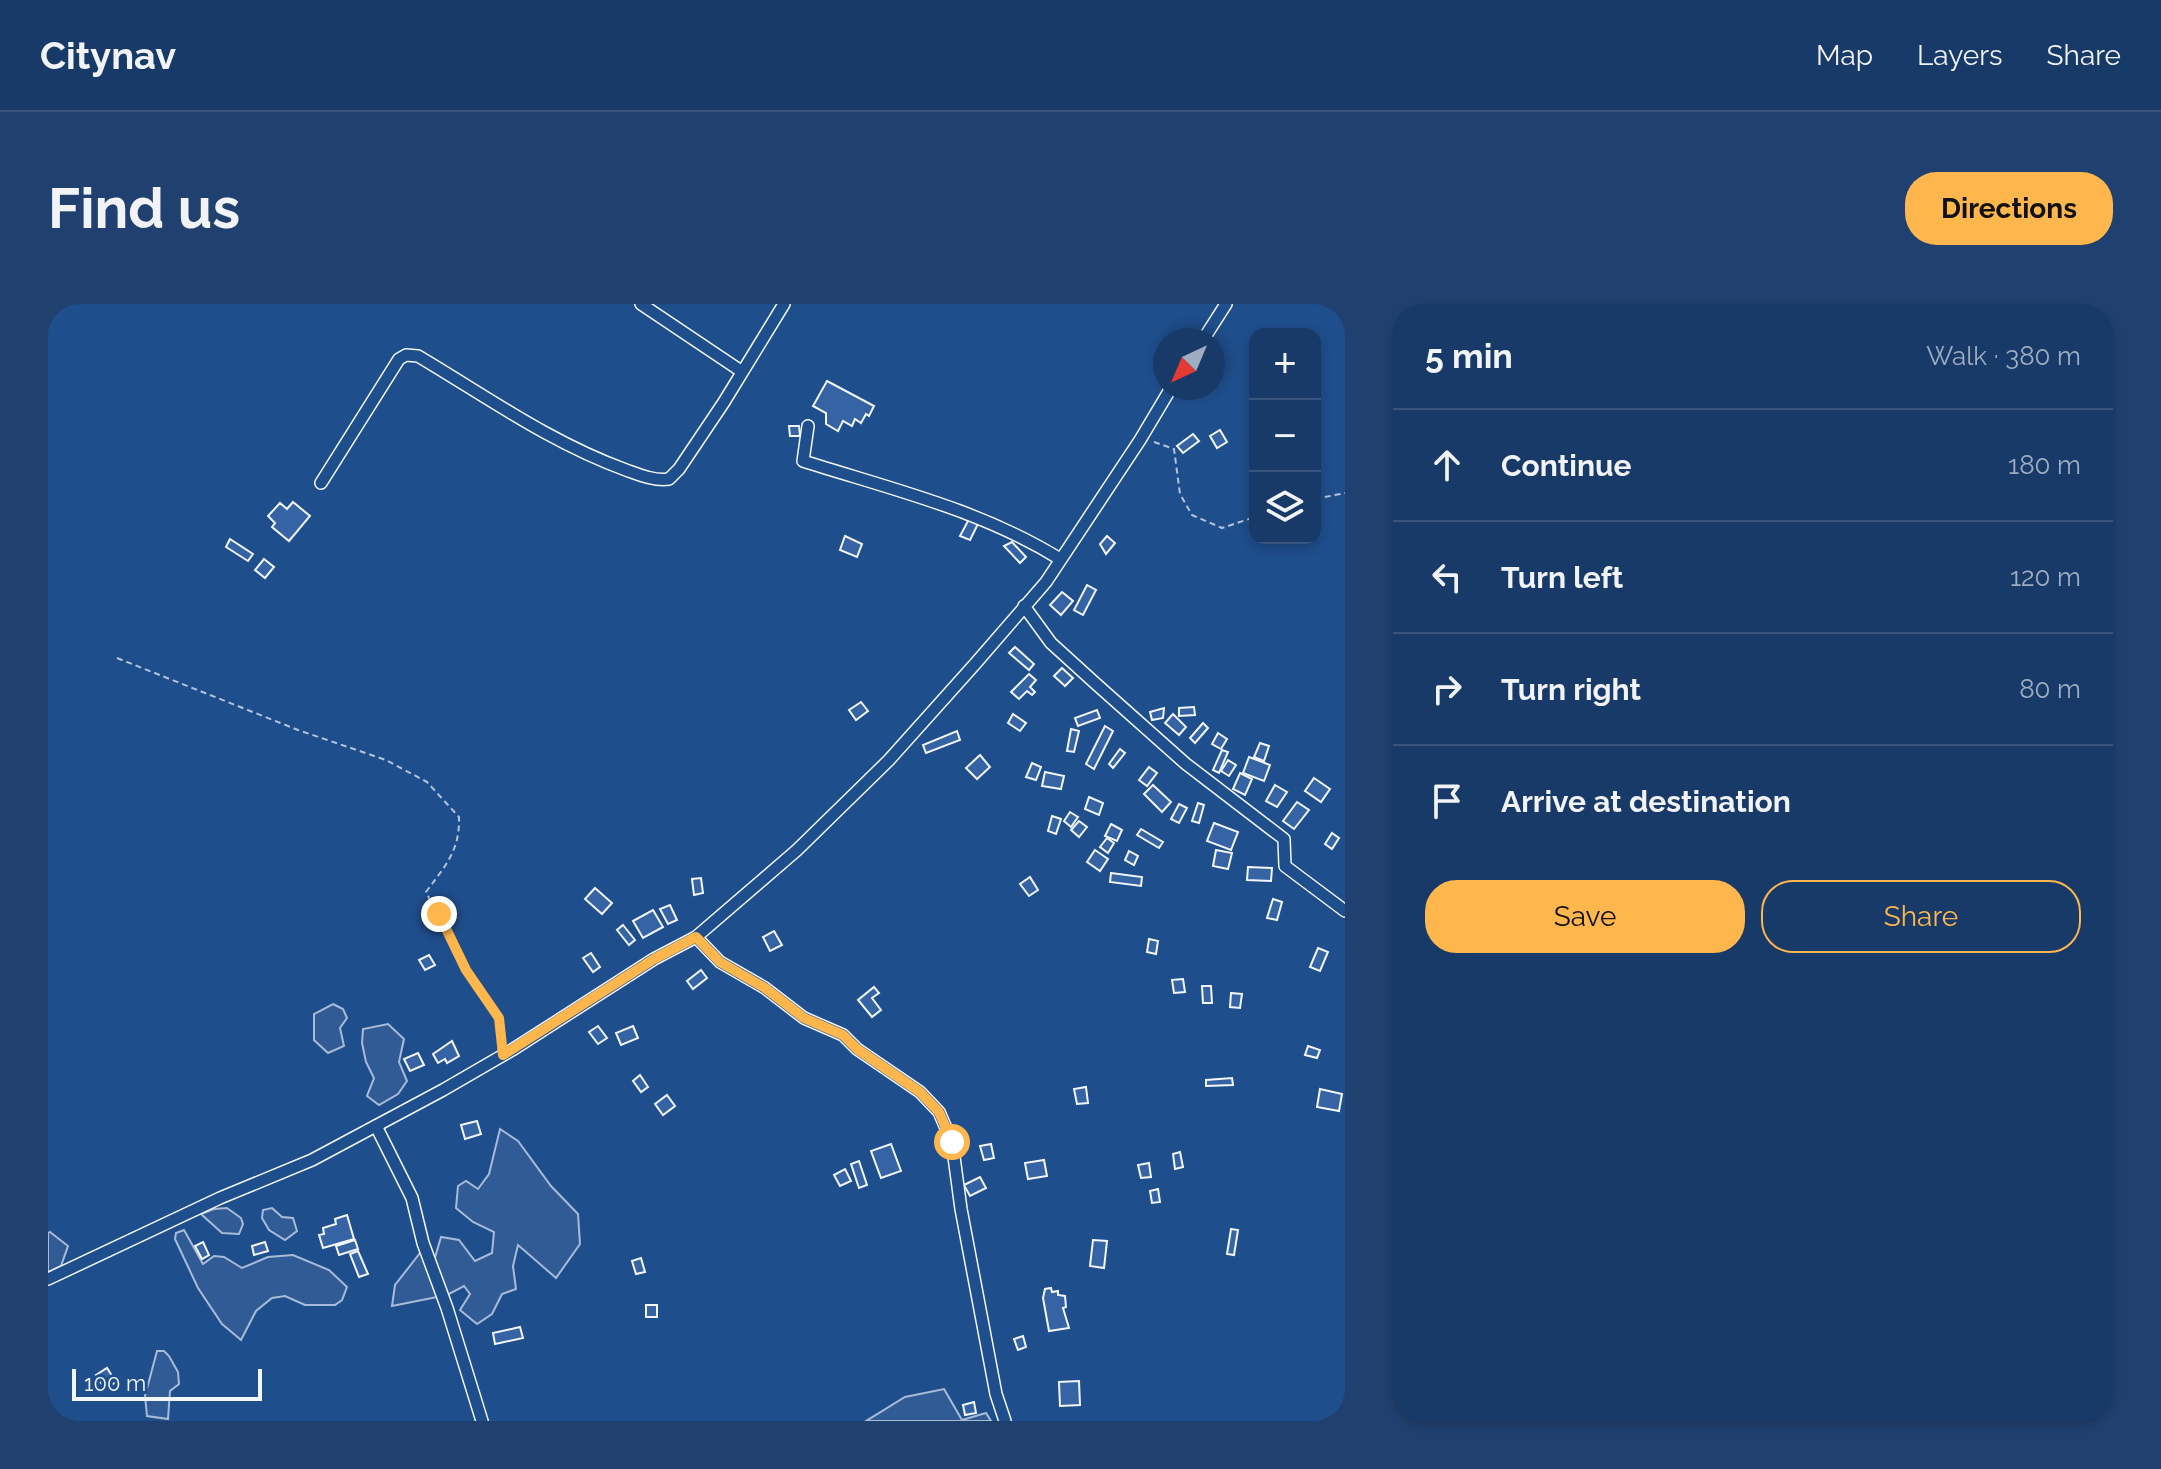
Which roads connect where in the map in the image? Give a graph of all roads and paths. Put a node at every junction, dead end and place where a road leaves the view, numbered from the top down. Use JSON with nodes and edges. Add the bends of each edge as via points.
{"nodes":[{"id":1,"x":641,"y":304,"type":"edge"},
{"id":2,"x":784,"y":304,"type":"edge"},
{"id":3,"x":1226,"y":304,"type":"edge"},
{"id":4,"x":1211,"y":328,"type":"edge"},
{"id":5,"x":741,"y":371,"type":"junction"},
{"id":6,"x":1164,"y":400,"type":"edge"},
{"id":7,"x":808,"y":426,"type":"dead end"},
{"id":8,"x":1141,"y":438,"type":"junction"},
{"id":9,"x":321,"y":483,"type":"dead end"},
{"id":10,"x":1345,"y":493,"type":"edge"},
{"id":11,"x":1321,"y":498,"type":"edge"},
{"id":12,"x":1249,"y":519,"type":"edge"},
{"id":13,"x":1060,"y":559,"type":"junction"},
{"id":14,"x":1024,"y":606,"type":"junction"},
{"id":15,"x":117,"y":658,"type":"dead end"},
{"id":16,"x":1345,"y":911,"type":"edge"},
{"id":17,"x":696,"y":937,"type":"junction"},
{"id":18,"x":503,"y":1055,"type":"junction"},
{"id":19,"x":376,"y":1126,"type":"junction"},
{"id":20,"x":48,"y":1279,"type":"edge"},
{"id":21,"x":482,"y":1421,"type":"edge"},
{"id":22,"x":1005,"y":1421,"type":"edge"}],
"edges":[{"from":1,"to":5,"type":"street"},
{"from":2,"to":5,"type":"street"},
{"from":3,"to":4,"type":"street"},
{"from":5,"to":9,"type":"street","via":[[679,469],[661,480],[594,458],[513,416],[418,356],[406,355]]},
{"from":6,"to":8,"type":"street"},
{"from":7,"to":13,"type":"street","via":[[803,461],[929,499],[1021,535]]},
{"from":8,"to":12,"type":"path","via":[[1174,449],[1180,494],[1192,515],[1222,528]]},
{"from":8,"to":13,"type":"street"},
{"from":10,"to":11,"type":"path"},
{"from":13,"to":14,"type":"street"},
{"from":14,"to":16,"type":"street","via":[[1051,643],[1095,683],[1186,764],[1284,839],[1285,866]]},
{"from":14,"to":17,"type":"street","via":[[889,760],[797,850]]},
{"from":15,"to":18,"type":"path","via":[[386,760],[427,782],[459,817],[460,831],[453,856],[426,892],[466,970],[499,1018]]},
{"from":17,"to":18,"type":"street"},
{"from":17,"to":22,"type":"street","via":[[720,962],[804,1018],[843,1035],[939,1112],[952,1142]]},
{"from":18,"to":19,"type":"street"},
{"from":19,"to":20,"type":"street"},
{"from":19,"to":21,"type":"street","via":[[412,1198]]}]}
